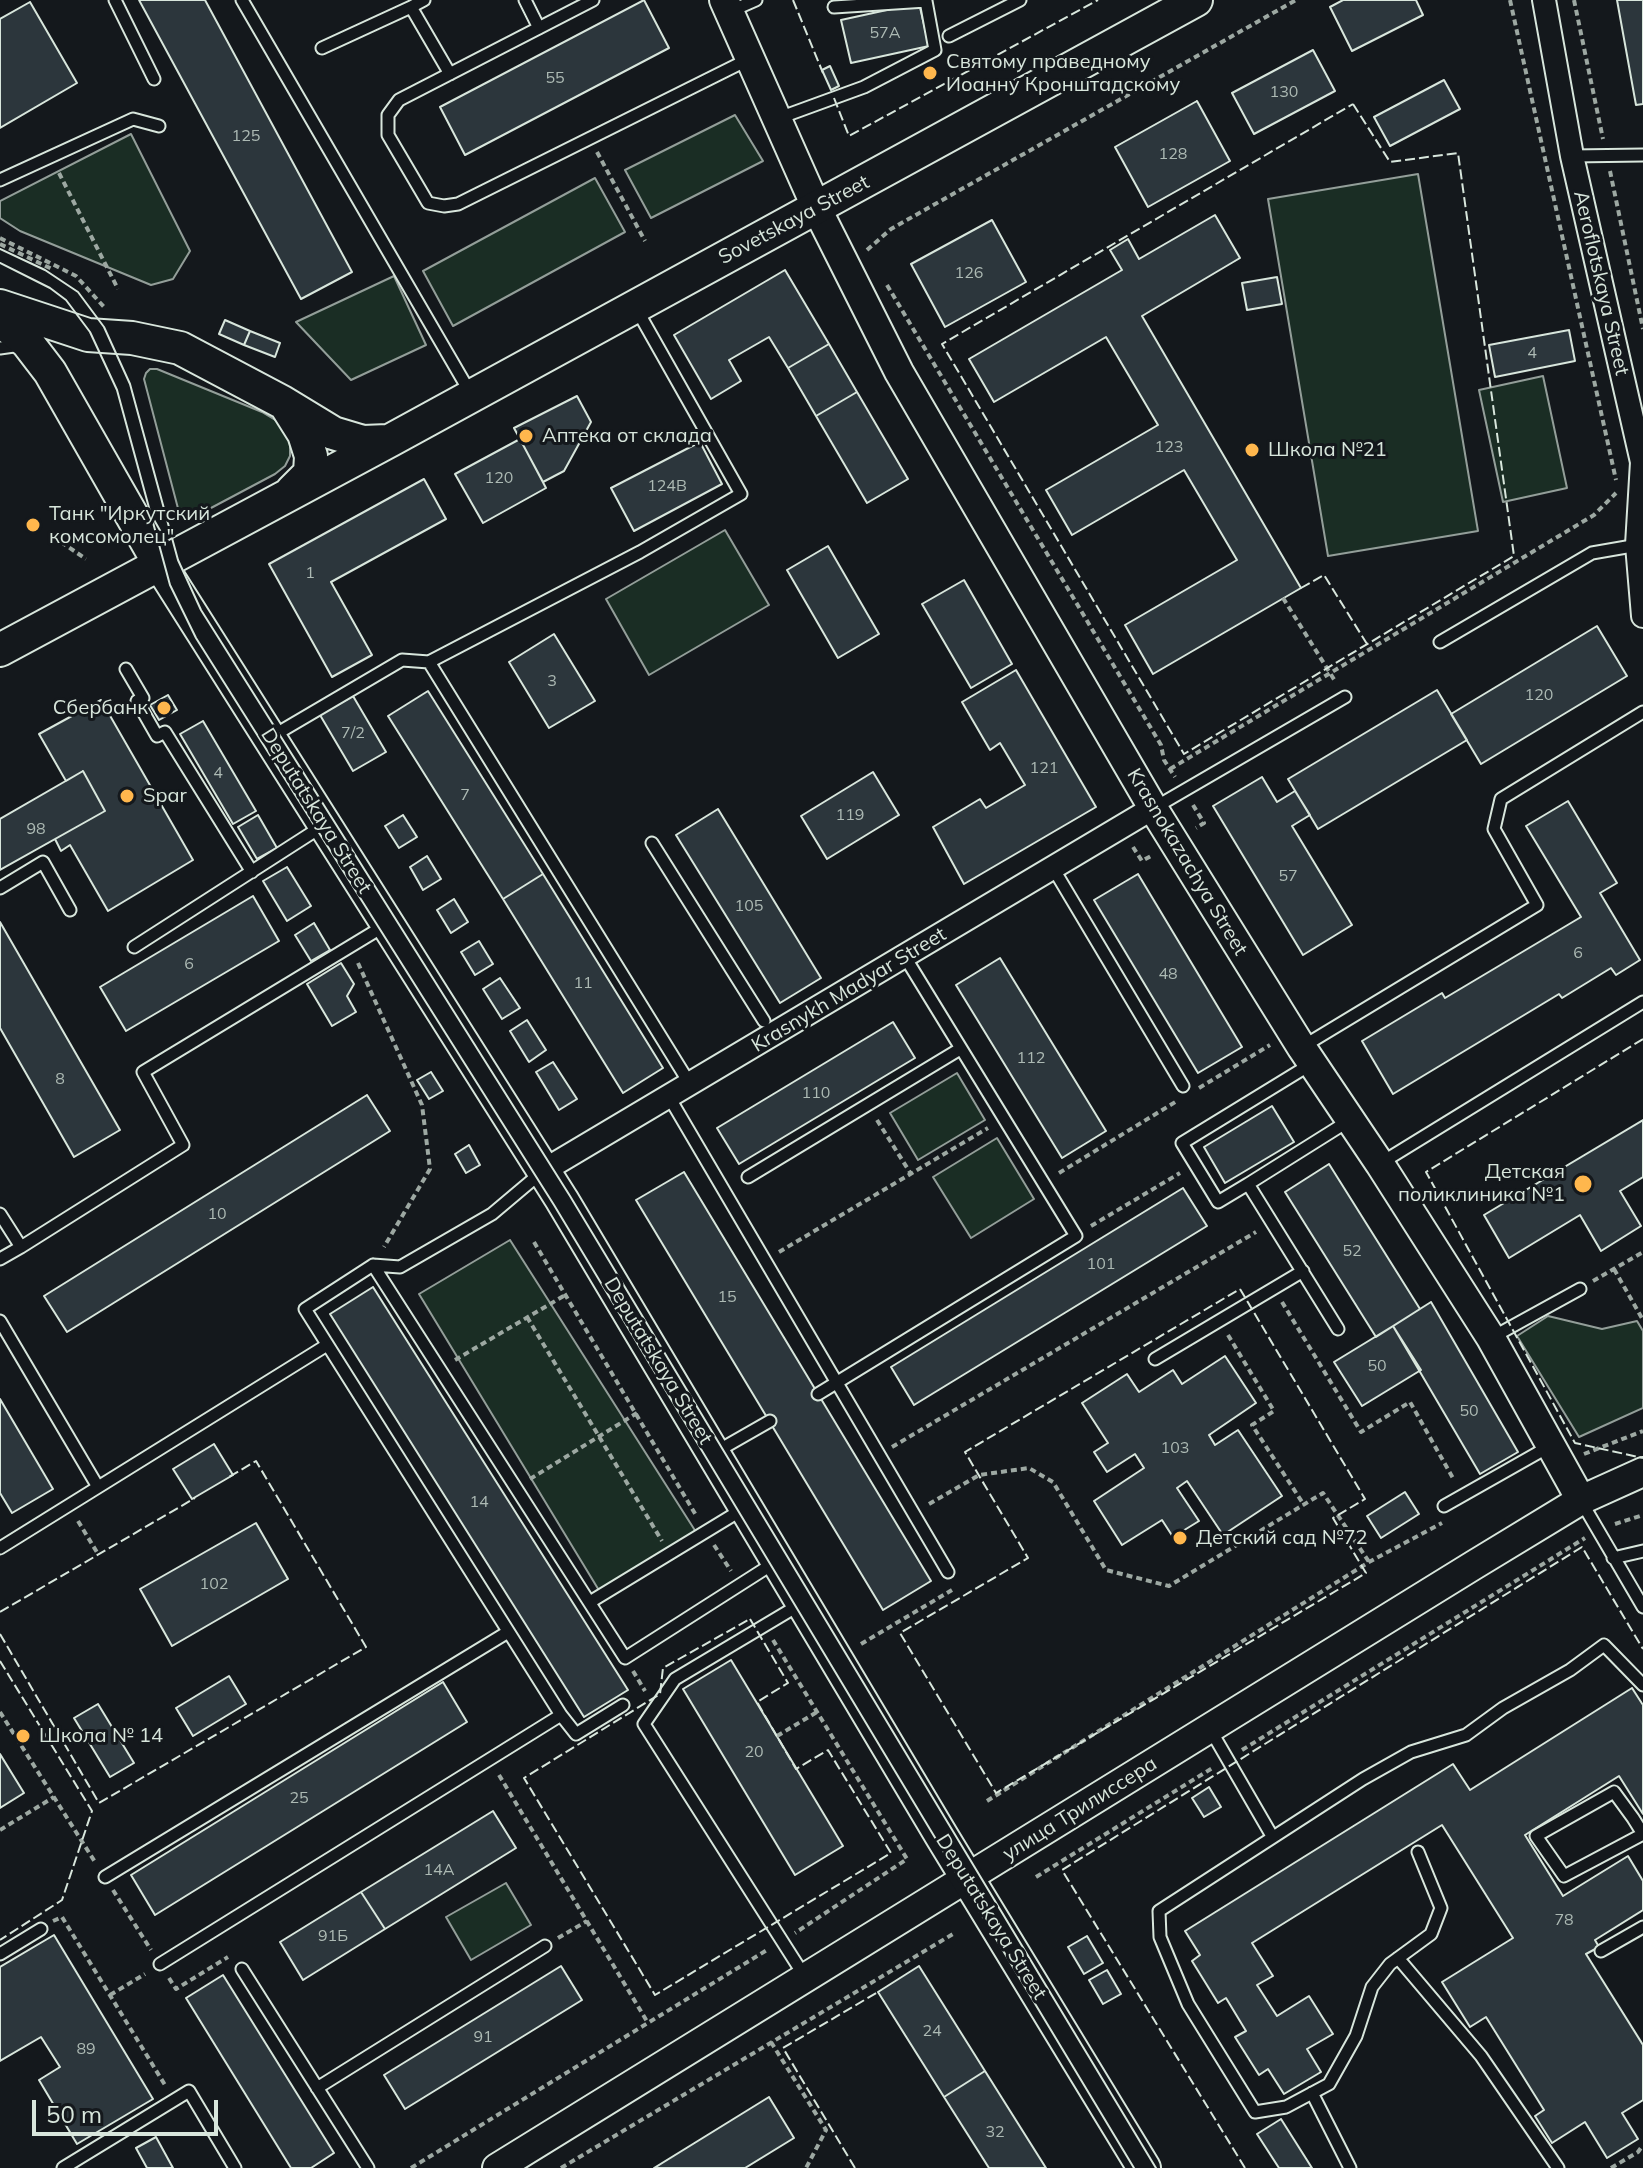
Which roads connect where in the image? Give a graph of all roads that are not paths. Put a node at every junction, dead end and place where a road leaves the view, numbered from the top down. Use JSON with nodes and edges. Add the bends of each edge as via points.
{"nodes":[{"id":1,"x":115,"y":0,"type":"edge"},
{"id":2,"x":242,"y":0,"type":"edge"},
{"id":3,"x":424,"y":0,"type":"edge"},
{"id":4,"x":525,"y":0,"type":"edge"},
{"id":5,"x":593,"y":0,"type":"edge"},
{"id":6,"x":1020,"y":0,"type":"edge"},
{"id":7,"x":1196,"y":0,"type":"edge"},
{"id":8,"x":1544,"y":0,"type":"edge"},
{"id":9,"x":737,"y":4,"type":"edge"},
{"id":10,"x":411,"y":7,"type":"junction"},
{"id":11,"x":834,"y":7,"type":"dead end"},
{"id":12,"x":539,"y":28,"type":"junction"},
{"id":13,"x":949,"y":36,"type":"dead end"},
{"id":14,"x":322,"y":48,"type":"dead end"},
{"id":15,"x":752,"y":58,"type":"junction"},
{"id":16,"x":450,"y":74,"type":"junction"},
{"id":17,"x":154,"y":79,"type":"dead end"},
{"id":18,"x":778,"y":118,"type":"junction"},
{"id":19,"x":159,"y":126,"type":"dead end"},
{"id":20,"x":1643,"y":155,"type":"edge"},
{"id":21,"x":1572,"y":156,"type":"junction"},
{"id":22,"x":0,"y":180,"type":"edge"},
{"id":23,"x":817,"y":209,"type":"junction"},
{"id":24,"x":0,"y":306,"type":"edge"},
{"id":25,"x":635,"y":306,"type":"junction"},
{"id":26,"x":0,"y":320,"type":"edge"},
{"id":27,"x":0,"y":348,"type":"edge"},
{"id":28,"x":33,"y":349,"type":"junction"},
{"id":29,"x":472,"y":394,"type":"junction"},
{"id":30,"x":282,"y":402,"type":"junction"},
{"id":31,"x":391,"y":440,"type":"junction"},
{"id":32,"x":284,"y":496,"type":"junction"},
{"id":33,"x":1640,"y":544,"type":"edge"},
{"id":34,"x":159,"y":563,"type":"junction"},
{"id":35,"x":1643,"y":616,"type":"edge"},
{"id":36,"x":1440,"y":642,"type":"dead end"},
{"id":37,"x":0,"y":650,"type":"edge"},
{"id":38,"x":429,"y":662,"type":"junction"},
{"id":39,"x":126,"y":669,"type":"dead end"},
{"id":40,"x":1345,"y":697,"type":"road end"},
{"id":41,"x":1643,"y":712,"type":"edge"},
{"id":42,"x":270,"y":737,"type":"junction"},
{"id":43,"x":1153,"y":808,"type":"junction"},
{"id":44,"x":324,"y":825,"type":"junction"},
{"id":45,"x":652,"y":843,"type":"dead end"},
{"id":46,"x":1053,"y":868,"type":"junction"},
{"id":47,"x":252,"y":872,"type":"junction"},
{"id":48,"x":0,"y":888,"type":"edge"},
{"id":49,"x":70,"y":910,"type":"dead end"},
{"id":50,"x":388,"y":923,"type":"junction"},
{"id":51,"x":134,"y":947,"type":"dead end"},
{"id":52,"x":905,"y":957,"type":"junction"},
{"id":53,"x":1643,"y":1002,"type":"edge"},
{"id":54,"x":764,"y":1021,"type":"dead end"},
{"id":55,"x":960,"y":1049,"type":"junction"},
{"id":56,"x":1304,"y":1061,"type":"junction"},
{"id":57,"x":690,"y":1084,"type":"junction"},
{"id":58,"x":1183,"y":1086,"type":"dead end"},
{"id":59,"x":669,"y":1097,"type":"junction"},
{"id":60,"x":1350,"y":1120,"type":"junction"},
{"id":61,"x":1380,"y":1164,"type":"junction"},
{"id":62,"x":543,"y":1171,"type":"junction"},
{"id":63,"x":748,"y":1177,"type":"dead end"},
{"id":64,"x":1248,"y":1184,"type":"junction"},
{"id":65,"x":0,"y":1214,"type":"edge"},
{"id":66,"x":21,"y":1247,"type":"junction"},
{"id":67,"x":0,"y":1259,"type":"edge"},
{"id":68,"x":373,"y":1265,"type":"junction"},
{"id":69,"x":1303,"y":1271,"type":"junction"},
{"id":70,"x":1580,"y":1289,"type":"road end"},
{"id":71,"x":0,"y":1321,"type":"edge"},
{"id":72,"x":1338,"y":1329,"type":"dead end"},
{"id":73,"x":1491,"y":1338,"type":"junction"},
{"id":74,"x":327,"y":1345,"type":"junction"},
{"id":75,"x":1155,"y":1359,"type":"dead end"},
{"id":76,"x":836,"y":1383,"type":"junction"},
{"id":77,"x":818,"y":1394,"type":"dead end"},
{"id":78,"x":770,"y":1421,"type":"dead end"},
{"id":79,"x":714,"y":1453,"type":"junction"},
{"id":80,"x":1555,"y":1454,"type":"junction"},
{"id":81,"x":1643,"y":1472,"type":"edge"},
{"id":82,"x":98,"y":1487,"type":"junction"},
{"id":83,"x":1581,"y":1500,"type":"junction"},
{"id":84,"x":1444,"y":1506,"type":"dead end"},
{"id":85,"x":746,"y":1507,"type":"junction"},
{"id":86,"x":0,"y":1548,"type":"edge"},
{"id":87,"x":1643,"y":1551,"type":"edge"},
{"id":88,"x":1613,"y":1558,"type":"junction"},
{"id":89,"x":778,"y":1560,"type":"junction"},
{"id":90,"x":948,"y":1572,"type":"road end"},
{"id":91,"x":590,"y":1602,"type":"junction"},
{"id":92,"x":803,"y":1602,"type":"junction"},
{"id":93,"x":1643,"y":1607,"type":"edge"},
{"id":94,"x":508,"y":1632,"type":"junction"},
{"id":95,"x":1643,"y":1685,"type":"edge"},
{"id":96,"x":623,"y":1705,"type":"road end"},
{"id":97,"x":561,"y":1715,"type":"junction"},
{"id":98,"x":1210,"y":1728,"type":"junction"},
{"id":99,"x":1643,"y":1834,"type":"edge"},
{"id":100,"x":1272,"y":1836,"type":"junction"},
{"id":101,"x":1418,"y":1852,"type":"dead end"},
{"id":102,"x":105,"y":1877,"type":"road end"},
{"id":103,"x":968,"y":1878,"type":"junction"},
{"id":104,"x":1643,"y":1927,"type":"edge"},
{"id":105,"x":41,"y":1929,"type":"road end"},
{"id":106,"x":545,"y":1946,"type":"road end"},
{"id":107,"x":1601,"y":1951,"type":"dead end"},
{"id":108,"x":0,"y":1954,"type":"edge"},
{"id":109,"x":1398,"y":1958,"type":"junction"},
{"id":110,"x":160,"y":1964,"type":"road end"},
{"id":111,"x":242,"y":1969,"type":"road end"},
{"id":112,"x":806,"y":1978,"type":"junction"},
{"id":113,"x":317,"y":2088,"type":"junction"},
{"id":114,"x":1312,"y":2093,"type":"junction"},
{"id":115,"x":63,"y":2168,"type":"edge"},
{"id":116,"x":235,"y":2168,"type":"edge"},
{"id":117,"x":368,"y":2168,"type":"edge"},
{"id":118,"x":497,"y":2168,"type":"edge"},
{"id":119,"x":1144,"y":2168,"type":"edge"},
{"id":120,"x":1350,"y":2168,"type":"edge"},
{"id":121,"x":1558,"y":2168,"type":"edge"}],
"edges":[{"from":1,"to":17,"type":"lane"},
{"from":2,"to":29,"type":"lane"},
{"from":3,"to":10,"type":"lane"},
{"from":4,"to":12,"type":"lane"},
{"from":5,"to":12,"type":"lane"},
{"from":6,"to":13,"type":"lane"},
{"from":7,"to":23,"type":"main road","name":"Sovetskaya Street"},
{"from":8,"to":21,"type":"street","name":"Aeroflotskaya Street"},
{"from":9,"to":15,"type":"street","name":"Krasnokazachya Street"},
{"from":10,"to":14,"type":"lane"},
{"from":10,"to":16,"type":"lane"},
{"from":11,"to":18,"type":"lane","via":[[926,1],[935,50],[864,87]]},
{"from":12,"to":16,"type":"lane"},
{"from":15,"to":16,"type":"lane","via":[[458,204],[444,206],[428,203],[388,135],[388,115],[399,100]]},
{"from":15,"to":18,"type":"street","name":"Krasnokazachya Street"},
{"from":18,"to":23,"type":"street","name":"Krasnokazachya Street"},
{"from":19,"to":22,"type":"lane","via":[[133,119]]},
{"from":20,"to":21,"type":"lane"},
{"from":21,"to":33,"type":"street","name":"Aeroflotskaya Street","via":[[1642,462]]},
{"from":23,"to":25,"type":"main road","name":"Sovetskaya Street"},
{"from":23,"to":43,"type":"street","name":"Krasnokazachya Street","via":[[899,372]]},
{"from":24,"to":30,"type":"main road","via":[[88,335],[180,348]]},
{"from":25,"to":29,"type":"main road","name":"Sovetskaya Street"},
{"from":25,"to":38,"type":"lane","via":[[741,494]]},
{"from":26,"to":28,"type":"main road","name":"Deputatskaya Street"},
{"from":27,"to":28,"type":"lane"},
{"from":28,"to":34,"type":"main road","name":"Deputatskaya Street"},
{"from":29,"to":31,"type":"main road","name":"Sovetskaya Street"},
{"from":30,"to":31,"type":"main road","via":[[345,438]]},
{"from":30,"to":32,"type":"main road","via":[[304,434],[312,461],[303,483]]},
{"from":31,"to":32,"type":"main road","name":"Sovetskaya Street"},
{"from":32,"to":34,"type":"main road","name":"Sovetskaya Street"},
{"from":33,"to":35,"type":"street","name":"Aeroflotskaya Street"},
{"from":33,"to":36,"type":"lane","via":[[1592,553]]},
{"from":34,"to":37,"type":"main road","name":"Sovetskaya Street"},
{"from":34,"to":42,"type":"main road","name":"Deputatskaya Street"},
{"from":38,"to":42,"type":"lane","via":[[402,660]]},
{"from":38,"to":57,"type":"lane"},
{"from":39,"to":47,"type":"lane","via":[[157,736],[165,732]]},
{"from":40,"to":43,"type":"lane"},
{"from":41,"to":56,"type":"lane","via":[[1501,799],[1494,829],[1537,905]]},
{"from":42,"to":44,"type":"main road","name":"Deputatskaya Street"},
{"from":43,"to":46,"type":"street","name":"Krasnykh Madyar Street"},
{"from":43,"to":56,"type":"street","name":"Krasnokazachya Street"},
{"from":44,"to":47,"type":"lane"},
{"from":44,"to":50,"type":"main road","name":"Deputatskaya Street"},
{"from":45,"to":54,"type":"lane"},
{"from":46,"to":52,"type":"street","name":"Krasnykh Madyar Street"},
{"from":46,"to":58,"type":"lane"},
{"from":47,"to":51,"type":"lane"},
{"from":48,"to":49,"type":"lane","via":[[43,862]]},
{"from":50,"to":62,"type":"main road","name":"Deputatskaya Street"},
{"from":50,"to":66,"type":"lane","via":[[143,1072],[183,1145]]},
{"from":52,"to":55,"type":"lane"},
{"from":52,"to":57,"type":"street","name":"Krasnykh Madyar Street"},
{"from":53,"to":61,"type":"lane"},
{"from":55,"to":63,"type":"lane"},
{"from":55,"to":76,"type":"lane","via":[[1076,1236]]},
{"from":56,"to":60,"type":"street","name":"Krasnokazachya Street"},
{"from":56,"to":64,"type":"lane","via":[[1182,1143],[1218,1202]]},
{"from":57,"to":59,"type":"street","name":"Krasnykh Madyar Street"},
{"from":59,"to":62,"type":"street","name":"Krasnykh Madyar Street"},
{"from":59,"to":76,"type":"lane"},
{"from":60,"to":61,"type":"street","name":"Krasnokazachya Street"},
{"from":60,"to":64,"type":"lane"},
{"from":61,"to":73,"type":"street","name":"Krasnokazachya Street"},
{"from":62,"to":68,"type":"lane","via":[[492,1214],[400,1267]]},
{"from":62,"to":79,"type":"main road","name":"Deputatskaya Street"},
{"from":64,"to":69,"type":"lane"},
{"from":65,"to":66,"type":"lane"},
{"from":66,"to":67,"type":"lane"},
{"from":68,"to":74,"type":"lane","via":[[305,1309]]},
{"from":68,"to":91,"type":"lane"},
{"from":69,"to":72,"type":"lane"},
{"from":69,"to":75,"type":"lane"},
{"from":70,"to":73,"type":"lane"},
{"from":71,"to":82,"type":"lane"},
{"from":73,"to":80,"type":"street","name":"Krasnokazachya Street"},
{"from":74,"to":82,"type":"lane"},
{"from":74,"to":94,"type":"lane"},
{"from":76,"to":77,"type":"lane"},
{"from":76,"to":90,"type":"lane"},
{"from":78,"to":79,"type":"lane"},
{"from":79,"to":85,"type":"main road","name":"Deputatskaya Street"},
{"from":80,"to":83,"type":"street","name":"Krasnokazachya Street"},
{"from":80,"to":84,"type":"lane"},
{"from":81,"to":83,"type":"street","name":"улица Трилиссера"},
{"from":82,"to":86,"type":"lane"},
{"from":83,"to":88,"type":"lane"},
{"from":83,"to":98,"type":"street","name":"улица Трилиссера"},
{"from":85,"to":89,"type":"main road","name":"Deputatskaya Street"},
{"from":85,"to":91,"type":"lane"},
{"from":87,"to":88,"type":"lane"},
{"from":88,"to":93,"type":"lane"},
{"from":89,"to":91,"type":"lane","via":[[625,1658]]},
{"from":89,"to":92,"type":"main road","name":"Deputatskaya Street"},
{"from":92,"to":103,"type":"main road","name":"Deputatskaya Street"},
{"from":92,"to":112,"type":"lane","via":[[675,1679],[644,1724]]},
{"from":94,"to":97,"type":"lane"},
{"from":94,"to":102,"type":"lane"},
{"from":95,"to":100,"type":"lane","via":[[1604,1645],[1466,1735],[1411,1752]]},
{"from":96,"to":97,"type":"lane","via":[[576,1734]]},
{"from":97,"to":110,"type":"lane"},
{"from":98,"to":100,"type":"lane"},
{"from":98,"to":103,"type":"street","name":"улица Трилиссера"},
{"from":99,"to":99,"type":"lane","via":[[1564,1876],[1536,1836],[1614,1792]]},
{"from":100,"to":114,"type":"lane","via":[[1159,1911],[1160,1937],[1188,2004],[1255,2112],[1286,2107]]},
{"from":101,"to":109,"type":"lane","via":[[1441,1908],[1431,1934]]},
{"from":103,"to":112,"type":"street","name":"улица Трилиссера"},
{"from":103,"to":119,"type":"main road","name":"Deputatskaya Street"},
{"from":104,"to":107,"type":"lane"},
{"from":105,"to":108,"type":"lane"},
{"from":106,"to":113,"type":"lane"},
{"from":109,"to":114,"type":"lane","via":[[1372,1987],[1343,2064],[1329,2084]]},
{"from":109,"to":121,"type":"lane","via":[[1481,2056]]},
{"from":111,"to":113,"type":"lane"},
{"from":112,"to":118,"type":"street","name":"улица Трилиссера"},
{"from":113,"to":117,"type":"lane"},
{"from":114,"to":120,"type":"lane"},
{"from":115,"to":116,"type":"lane","via":[[189,2091]]}]}
